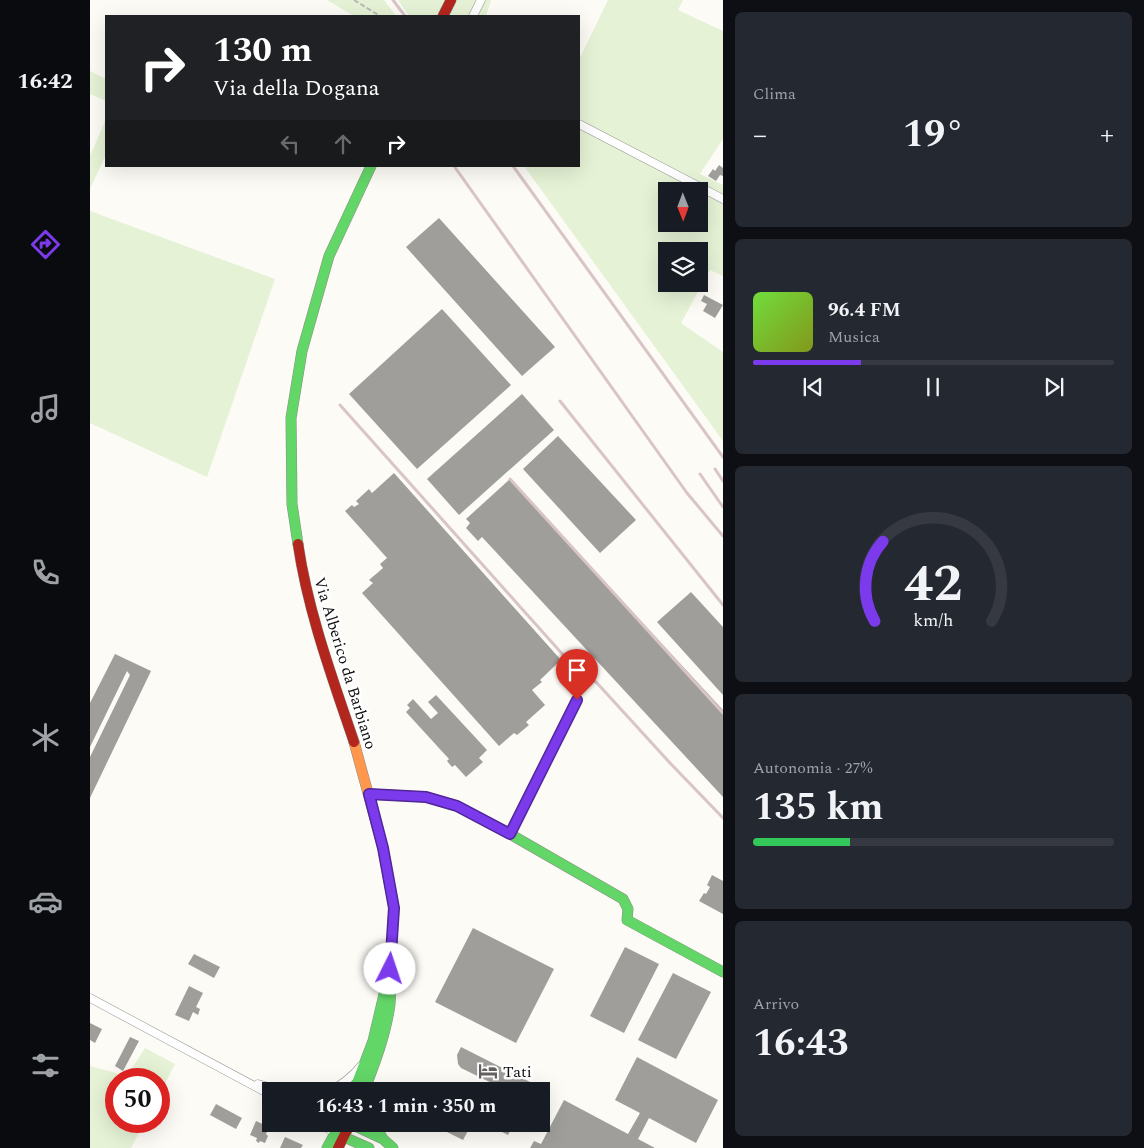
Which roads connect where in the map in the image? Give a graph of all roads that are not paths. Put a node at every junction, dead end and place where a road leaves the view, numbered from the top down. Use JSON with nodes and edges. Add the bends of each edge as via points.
{"nodes":[{"id":1,"x":451,"y":0,"type":"edge"},
{"id":2,"x":481,"y":0,"type":"edge"},
{"id":3,"x":444,"y":15,"type":"edge"},
{"id":4,"x":474,"y":15,"type":"edge"},
{"id":5,"x":580,"y":125,"type":"edge"},
{"id":6,"x":371,"y":167,"type":"edge"},
{"id":7,"x":723,"y":199,"type":"edge"},
{"id":8,"x":577,"y":700,"type":"dead end"},
{"id":9,"x":369,"y":794,"type":"junction"},
{"id":10,"x":510,"y":834,"type":"junction"},
{"id":11,"x":390,"y":969,"type":"junction"},
{"id":12,"x":723,"y":972,"type":"edge"},
{"id":13,"x":90,"y":998,"type":"edge"},
{"id":14,"x":369,"y":1052,"type":"junction"},
{"id":15,"x":369,"y":1078,"type":"junction"},
{"id":16,"x":246,"y":1081,"type":"junction"},
{"id":17,"x":344,"y":1082,"type":"edge"},
{"id":18,"x":357,"y":1082,"type":"edge"},
{"id":19,"x":367,"y":1082,"type":"edge"},
{"id":20,"x":369,"y":1082,"type":"edge"},
{"id":21,"x":262,"y":1085,"type":"edge"},
{"id":22,"x":262,"y":1090,"type":"edge"},
{"id":23,"x":341,"y":1132,"type":"edge"},
{"id":24,"x":343,"y":1132,"type":"edge"},
{"id":25,"x":349,"y":1132,"type":"edge"},
{"id":26,"x":357,"y":1132,"type":"edge"},
{"id":27,"x":378,"y":1132,"type":"edge"},
{"id":28,"x":383,"y":1140,"type":"junction"},
{"id":29,"x":328,"y":1148,"type":"edge"},
{"id":30,"x":338,"y":1148,"type":"edge"},
{"id":31,"x":369,"y":1148,"type":"edge"},
{"id":32,"x":393,"y":1148,"type":"edge"}],
"edges":[{"from":1,"to":3,"type":"main road"},
{"from":2,"to":4,"type":"street"},
{"from":5,"to":7,"type":"street"},
{"from":6,"to":9,"type":"main road","name":"Via Alberico da Barbiano","via":[[329,256],[302,351],[291,418],[292,504],[302,570],[320,640]]},
{"from":8,"to":10,"type":"street"},
{"from":9,"to":10,"type":"main road","via":[[426,797],[457,806]]},
{"from":9,"to":11,"type":"main road","name":"Via Alberico da Barbiano","via":[[394,908]]},
{"from":10,"to":12,"type":"main road","via":[[623,899],[628,909],[627,920]]},
{"from":11,"to":14,"type":"main road","name":"Via Alberico da Barbiano"},
{"from":11,"to":15,"type":"main road","name":"Via Alberico da Barbiano","via":[[388,1015]]},
{"from":13,"to":16,"type":"street"},
{"from":14,"to":17,"type":"street","via":[[354,1075]]},
{"from":14,"to":18,"type":"main road","name":"Via Alberico da Barbiano"},
{"from":15,"to":19,"type":"main road","name":"Via Alberico da Barbiano"},
{"from":15,"to":20,"type":"main road"},
{"from":16,"to":21,"type":"street"},
{"from":16,"to":22,"type":"street"},
{"from":23,"to":29,"type":"main road"},
{"from":24,"to":30,"type":"main road"},
{"from":25,"to":31,"type":"main road"},
{"from":26,"to":28,"type":"main road"},
{"from":27,"to":28,"type":"main road"},
{"from":28,"to":32,"type":"main road"}]}
